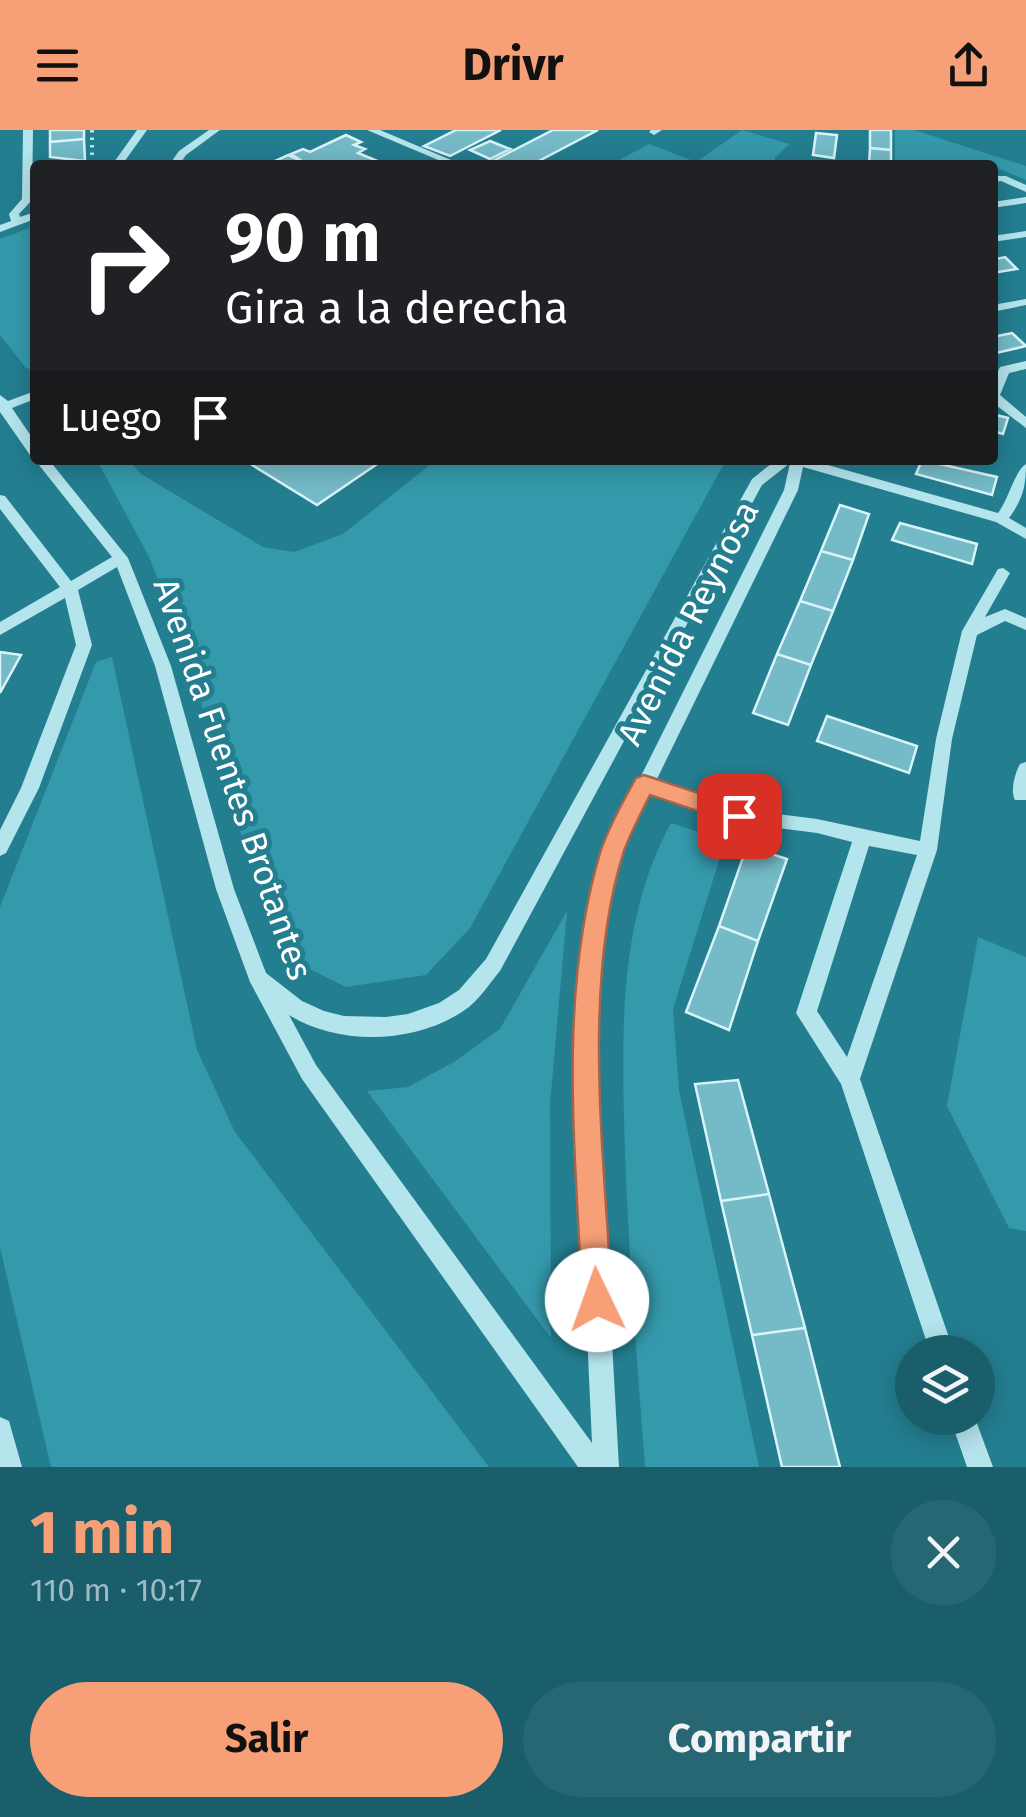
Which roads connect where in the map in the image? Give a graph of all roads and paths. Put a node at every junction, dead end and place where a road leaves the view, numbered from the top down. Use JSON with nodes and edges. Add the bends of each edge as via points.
{"nodes":[{"id":1,"x":28,"y":130,"type":"edge"},
{"id":2,"x":92,"y":130,"type":"edge"},
{"id":3,"x":142,"y":130,"type":"edge"},
{"id":4,"x":216,"y":130,"type":"edge"},
{"id":5,"x":372,"y":130,"type":"edge"},
{"id":6,"x":92,"y":160,"type":"edge"},
{"id":7,"x":121,"y":160,"type":"edge"},
{"id":8,"x":179,"y":160,"type":"edge"},
{"id":9,"x":446,"y":160,"type":"dead end"},
{"id":10,"x":998,"y":178,"type":"edge"},
{"id":11,"x":1026,"y":189,"type":"edge"},
{"id":12,"x":1026,"y":200,"type":"edge"},
{"id":13,"x":998,"y":204,"type":"edge"},
{"id":14,"x":0,"y":205,"type":"edge"},
{"id":15,"x":19,"y":208,"type":"junction"},
{"id":16,"x":30,"y":217,"type":"edge"},
{"id":17,"x":18,"y":222,"type":"junction"},
{"id":18,"x":0,"y":228,"type":"edge"},
{"id":19,"x":1026,"y":234,"type":"edge"},
{"id":20,"x":998,"y":238,"type":"edge"},
{"id":21,"x":1026,"y":302,"type":"edge"},
{"id":22,"x":998,"y":308,"type":"edge"},
{"id":23,"x":1026,"y":366,"type":"edge"},
{"id":24,"x":998,"y":383,"type":"edge"},
{"id":25,"x":30,"y":397,"type":"edge"},
{"id":26,"x":998,"y":401,"type":"edge"},
{"id":27,"x":2,"y":405,"type":"edge"},
{"id":28,"x":1026,"y":424,"type":"edge"},
{"id":29,"x":30,"y":445,"type":"edge"},
{"id":30,"x":46,"y":465,"type":"edge"},
{"id":31,"x":779,"y":465,"type":"edge"},
{"id":32,"x":796,"y":465,"type":"edge"},
{"id":33,"x":814,"y":465,"type":"edge"},
{"id":34,"x":1026,"y":468,"type":"edge"},
{"id":35,"x":0,"y":499,"type":"edge"},
{"id":36,"x":1001,"y":519,"type":"junction"},
{"id":37,"x":1026,"y":534,"type":"edge"},
{"id":38,"x":121,"y":558,"type":"junction"},
{"id":39,"x":1004,"y":574,"type":"dead end"},
{"id":40,"x":70,"y":590,"type":"junction"},
{"id":41,"x":1026,"y":624,"type":"edge"},
{"id":42,"x":0,"y":628,"type":"edge"},
{"id":43,"x":970,"y":632,"type":"junction"},
{"id":44,"x":1026,"y":769,"type":"edge"},
{"id":45,"x":644,"y":784,"type":"junction"},
{"id":46,"x":1021,"y":794,"type":"dead end"},
{"id":47,"x":863,"y":837,"type":"junction"},
{"id":48,"x":0,"y":848,"type":"edge"},
{"id":49,"x":928,"y":850,"type":"junction"},
{"id":50,"x":256,"y":976,"type":"junction"},
{"id":51,"x":850,"y":1079,"type":"junction"},
{"id":52,"x":936,"y":1335,"type":"edge"},
{"id":53,"x":0,"y":1430,"type":"edge"},
{"id":54,"x":970,"y":1435,"type":"edge"},
{"id":55,"x":8,"y":1467,"type":"edge"},
{"id":56,"x":594,"y":1467,"type":"edge"},
{"id":57,"x":606,"y":1467,"type":"edge"},
{"id":58,"x":980,"y":1467,"type":"edge"}],
"edges":[{"from":1,"to":15,"type":"street","via":[[27,200]]},
{"from":2,"to":6,"type":"path"},
{"from":3,"to":7,"type":"street"},
{"from":4,"to":8,"type":"street"},
{"from":5,"to":9,"type":"street"},
{"from":10,"to":11,"type":"street"},
{"from":12,"to":13,"type":"street"},
{"from":14,"to":15,"type":"street"},
{"from":15,"to":17,"type":"street"},
{"from":16,"to":17,"type":"street"},
{"from":17,"to":18,"type":"street"},
{"from":19,"to":20,"type":"street"},
{"from":21,"to":22,"type":"street"},
{"from":23,"to":24,"type":"street","via":[[1004,370]]},
{"from":25,"to":27,"type":"street"},
{"from":26,"to":28,"type":"street"},
{"from":27,"to":29,"type":"street"},
{"from":30,"to":38,"type":"street","name":"Avenida Fuentes Brotantes"},
{"from":31,"to":50,"type":"street","name":"Avenida Reynosa","via":[[757,482],[493,965],[462,1000],[424,1020],[343,1024],[306,1014]]},
{"from":32,"to":45,"type":"street","name":"Avenida Reynosa","via":[[792,490]]},
{"from":33,"to":36,"type":"street"},
{"from":34,"to":36,"type":"street"},
{"from":35,"to":40,"type":"street"},
{"from":36,"to":37,"type":"street"},
{"from":38,"to":40,"type":"street"},
{"from":38,"to":50,"type":"street","name":"Avenida Fuentes Brotantes","via":[[164,666]]},
{"from":39,"to":43,"type":"street"},
{"from":40,"to":42,"type":"street"},
{"from":40,"to":48,"type":"street","via":[[84,645]]},
{"from":41,"to":43,"type":"street","via":[[1005,614]]},
{"from":43,"to":49,"type":"street","via":[[944,739]]},
{"from":44,"to":46,"type":"street"},
{"from":45,"to":47,"type":"street","via":[[739,816]]},
{"from":45,"to":57,"type":"street","name":"Avenida Reynosa","via":[[613,851],[591,949],[587,1092]]},
{"from":47,"to":49,"type":"street"},
{"from":47,"to":51,"type":"street","via":[[806,1013]]},
{"from":49,"to":51,"type":"street"},
{"from":50,"to":56,"type":"street","name":"Avenida Fuentes Brotantes","via":[[308,1072]]},
{"from":51,"to":52,"type":"street"},
{"from":53,"to":55,"type":"street"},
{"from":54,"to":58,"type":"street"}]}
